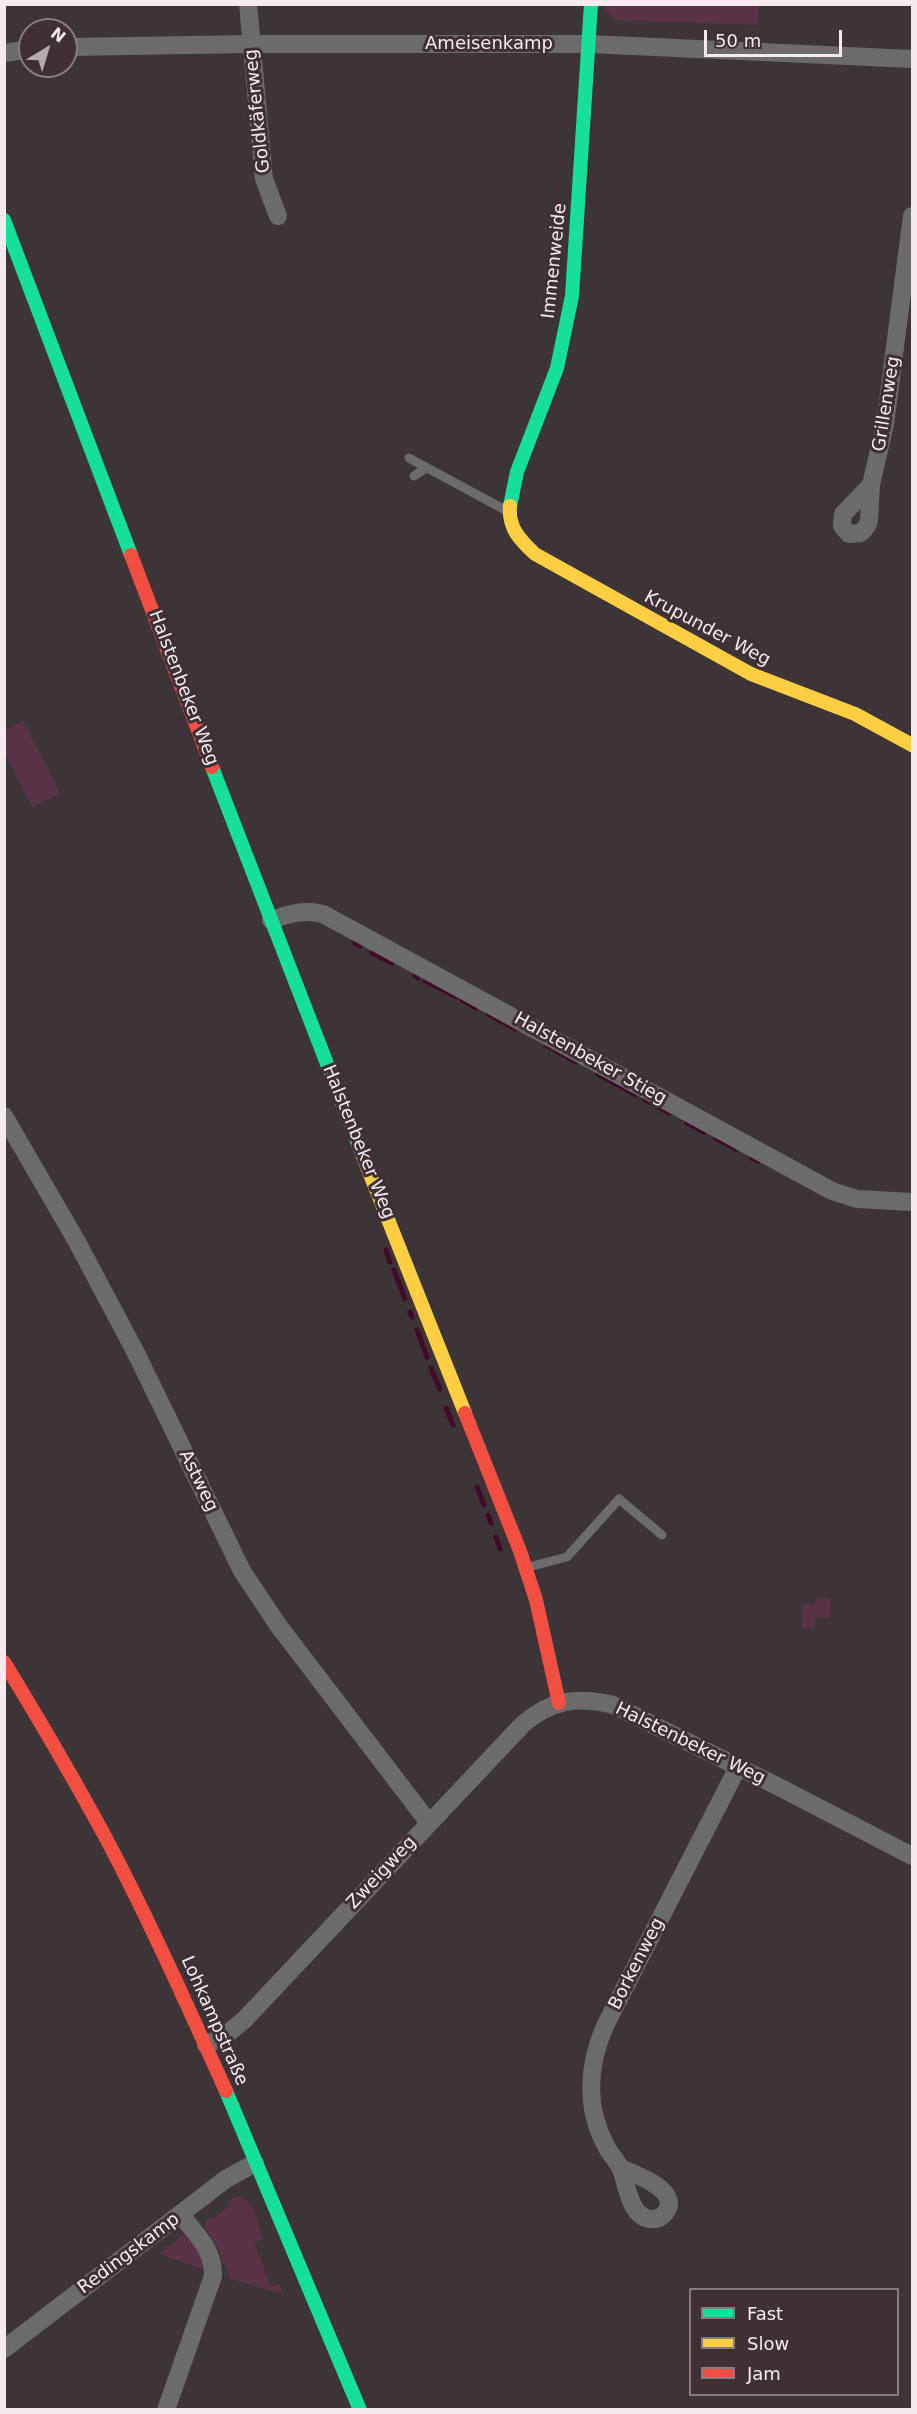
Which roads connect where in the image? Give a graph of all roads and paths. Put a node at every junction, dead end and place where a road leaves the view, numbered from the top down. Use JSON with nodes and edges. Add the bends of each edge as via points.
{"nodes":[{"id":1,"x":248,"y":4,"type":"edge"},
{"id":2,"x":591,"y":4,"type":"edge"},
{"id":3,"x":251,"y":44,"type":"junction"},
{"id":4,"x":590,"y":44,"type":"junction"},
{"id":5,"x":78,"y":47,"type":"edge"},
{"id":6,"x":912,"y":59,"type":"edge"},
{"id":7,"x":279,"y":216,"type":"dead end"},
{"id":8,"x":912,"y":216,"type":"edge"},
{"id":9,"x":4,"y":220,"type":"edge"},
{"id":10,"x":409,"y":458,"type":"dead end"},
{"id":11,"x":426,"y":468,"type":"junction"},
{"id":12,"x":414,"y":476,"type":"dead end"},
{"id":13,"x":871,"y":485,"type":"dead end"},
{"id":14,"x":509,"y":513,"type":"junction"},
{"id":15,"x":912,"y":745,"type":"edge"},
{"id":16,"x":271,"y":920,"type":"junction"},
{"id":17,"x":4,"y":1116,"type":"edge"},
{"id":18,"x":912,"y":1202,"type":"edge"},
{"id":19,"x":662,"y":1535,"type":"dead end"},
{"id":20,"x":526,"y":1567,"type":"junction"},
{"id":21,"x":4,"y":1662,"type":"edge"},
{"id":22,"x":559,"y":1702,"type":"junction"},
{"id":23,"x":738,"y":1767,"type":"junction"},
{"id":24,"x":429,"y":1823,"type":"junction"},
{"id":25,"x":912,"y":1856,"type":"edge"},
{"id":26,"x":206,"y":2045,"type":"junction"},
{"id":27,"x":255,"y":2163,"type":"junction"},
{"id":28,"x":620,"y":2168,"type":"dead end"},
{"id":29,"x":180,"y":2214,"type":"junction"},
{"id":30,"x":4,"y":2349,"type":"edge"},
{"id":31,"x":166,"y":2409,"type":"edge"},
{"id":32,"x":360,"y":2409,"type":"edge"}],
"edges":[{"from":1,"to":3,"type":"street","name":"Goldkäferweg"},
{"from":2,"to":4,"type":"street","name":"Immenweide"},
{"from":3,"to":4,"type":"street","name":"Ameisenkamp"},
{"from":3,"to":5,"type":"street","name":"Ameisenkamp"},
{"from":3,"to":7,"type":"street","name":"Goldkäferweg","via":[[264,179]]},
{"from":4,"to":6,"type":"street","name":"Ameisenkamp"},
{"from":4,"to":14,"type":"street","name":"Immenweide","via":[[571,307],[557,368],[517,472]]},
{"from":8,"to":13,"type":"street","name":"Grillenweg","via":[[891,384]]},
{"from":9,"to":16,"type":"street","name":"Halstenbeker Weg"},
{"from":10,"to":11,"type":"lane"},
{"from":11,"to":12,"type":"lane"},
{"from":11,"to":14,"type":"lane"},
{"from":14,"to":15,"type":"street","name":"Krupunder Weg","via":[[512,528],[522,542],[556,567],[752,674],[848,711]]},
{"from":16,"to":18,"type":"street","name":"Halstenbeker Stieg","via":[[311,910],[323,914],[832,1191],[857,1199]]},
{"from":16,"to":20,"type":"street","name":"Halstenbeker Weg"},
{"from":17,"to":24,"type":"street","name":"Astweg","via":[[136,1353],[242,1570],[278,1625]]},
{"from":19,"to":20,"type":"lane","via":[[619,1498],[567,1557]]},
{"from":20,"to":22,"type":"street","name":"Halstenbeker Weg"},
{"from":21,"to":26,"type":"street","name":"Lohkampstraße","via":[[67,1762],[111,1843]]},
{"from":22,"to":23,"type":"street","name":"Halstenbeker Weg","via":[[585,1700],[613,1705]]},
{"from":22,"to":24,"type":"street","name":"Zweigweg","via":[[523,1724]]},
{"from":23,"to":25,"type":"street","name":"Halstenbeker Weg"},
{"from":23,"to":28,"type":"street","name":"Borkenweg","via":[[595,2049],[591,2074],[595,2118]]},
{"from":24,"to":26,"type":"street","name":"Zweigweg","via":[[245,2019]]},
{"from":26,"to":27,"type":"street","name":"Lohkampstraße"},
{"from":27,"to":29,"type":"street","name":"Redingskamp","via":[[226,2179]]},
{"from":27,"to":32,"type":"street","name":"Lohkampstraße"},
{"from":29,"to":30,"type":"street","name":"Redingskamp"},
{"from":29,"to":31,"type":"street","via":[[211,2254],[214,2265]]}]}
